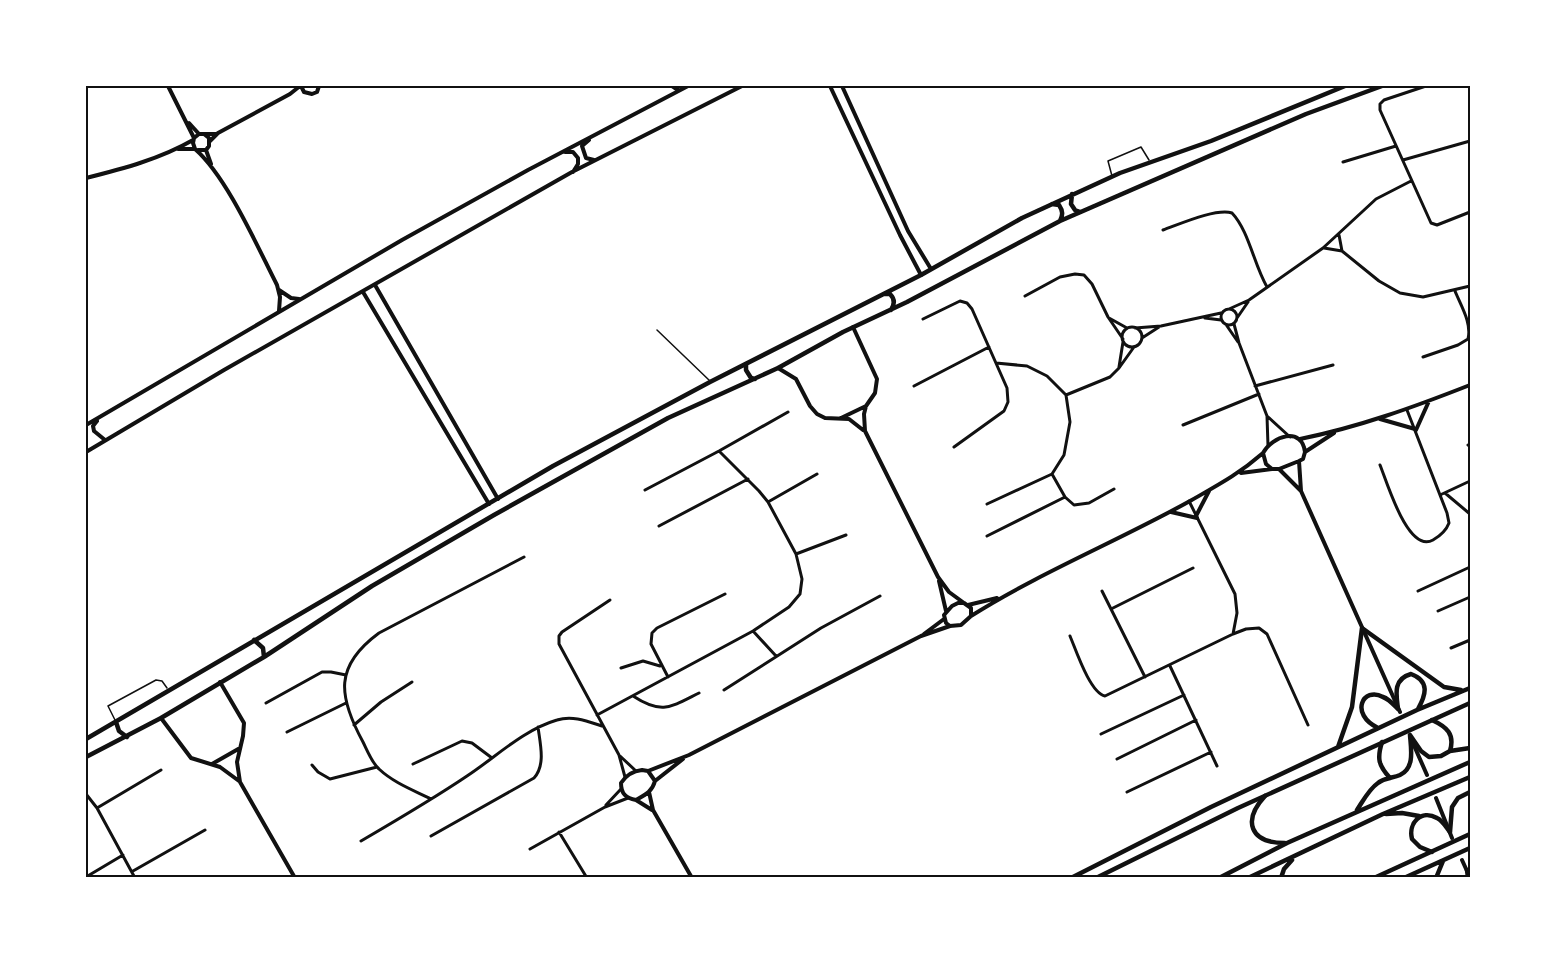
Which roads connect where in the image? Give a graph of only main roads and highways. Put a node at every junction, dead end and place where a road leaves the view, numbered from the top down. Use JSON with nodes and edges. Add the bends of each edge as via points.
{"nodes":[{"id":1,"x":1345,"y":86,"type":"edge"},
{"id":2,"x":1382,"y":86,"type":"edge"},
{"id":3,"x":1072,"y":194,"type":"junction"},
{"id":4,"x":1052,"y":204,"type":"junction"},
{"id":5,"x":1080,"y":212,"type":"junction"},
{"id":6,"x":1060,"y":221,"type":"junction"},
{"id":7,"x":881,"y":294,"type":"junction"},
{"id":8,"x":891,"y":310,"type":"junction"},
{"id":9,"x":746,"y":363,"type":"junction"},
{"id":10,"x":755,"y":379,"type":"junction"},
{"id":11,"x":254,"y":640,"type":"junction"},
{"id":12,"x":264,"y":657,"type":"junction"},
{"id":13,"x":1468,"y":689,"type":"edge"},
{"id":14,"x":1470,"y":703,"type":"edge"},
{"id":15,"x":1417,"y":710,"type":"junction"},
{"id":16,"x":1432,"y":720,"type":"junction"},
{"id":17,"x":116,"y":722,"type":"junction"},
{"id":18,"x":1378,"y":728,"type":"junction"},
{"id":19,"x":127,"y":737,"type":"junction"},
{"id":20,"x":86,"y":739,"type":"edge"},
{"id":21,"x":1382,"y":742,"type":"junction"},
{"id":22,"x":1338,"y":747,"type":"junction"},
{"id":23,"x":1470,"y":748,"type":"edge"},
{"id":24,"x":1450,"y":751,"type":"junction"},
{"id":25,"x":86,"y":757,"type":"edge"},
{"id":26,"x":1470,"y":762,"type":"edge"},
{"id":27,"x":1470,"y":777,"type":"edge"},
{"id":28,"x":1390,"y":778,"type":"junction"},
{"id":29,"x":1469,"y":794,"type":"edge"},
{"id":30,"x":1265,"y":796,"type":"junction"},
{"id":31,"x":1356,"y":812,"type":"junction"},
{"id":32,"x":1383,"y":814,"type":"junction"},
{"id":33,"x":1420,"y":816,"type":"junction"},
{"id":34,"x":1470,"y":834,"type":"edge"},
{"id":35,"x":1287,"y":843,"type":"junction"},
{"id":36,"x":1470,"y":848,"type":"edge"},
{"id":37,"x":1432,"y":852,"type":"junction"},
{"id":38,"x":1293,"y":858,"type":"junction"},
{"id":39,"x":1444,"y":860,"type":"junction"},
{"id":40,"x":1071,"y":878,"type":"edge"},
{"id":41,"x":1096,"y":878,"type":"edge"},
{"id":42,"x":1219,"y":878,"type":"edge"},
{"id":43,"x":1248,"y":878,"type":"edge"},
{"id":44,"x":1281,"y":878,"type":"edge"},
{"id":45,"x":1374,"y":878,"type":"edge"},
{"id":46,"x":1404,"y":878,"type":"edge"},
{"id":47,"x":1436,"y":878,"type":"edge"}],
"edges":[{"from":1,"to":3,"type":"main road"},
{"from":2,"to":5,"type":"main road","via":[[1306,114]]},
{"from":3,"to":4,"type":"main road"},
{"from":3,"to":5,"type":"main road","via":[[1071,204]]},
{"from":4,"to":6,"type":"main road","via":[[1062,210]]},
{"from":4,"to":7,"type":"main road"},
{"from":5,"to":6,"type":"main road"},
{"from":6,"to":8,"type":"main road"},
{"from":7,"to":8,"type":"main road","via":[[893,297]]},
{"from":7,"to":9,"type":"main road"},
{"from":8,"to":10,"type":"main road"},
{"from":9,"to":10,"type":"main road","via":[[749,376]]},
{"from":9,"to":11,"type":"main road","via":[[553,466]]},
{"from":10,"to":12,"type":"main road","via":[[668,418],[581,465],[356,596]]},
{"from":11,"to":12,"type":"main road","via":[[263,648]]},
{"from":11,"to":17,"type":"main road"},
{"from":12,"to":19,"type":"main road"},
{"from":13,"to":15,"type":"main road"},
{"from":13,"to":22,"type":"main road","via":[[1444,687],[1362,628],[1352,706]]},
{"from":14,"to":16,"type":"main road"},
{"from":15,"to":18,"type":"main road"},
{"from":15,"to":18,"type":"main road","via":[[1425,687],[1422,680],[1411,674],[1397,684],[1399,710],[1380,695],[1366,698],[1362,715]]},
{"from":16,"to":21,"type":"main road"},
{"from":16,"to":24,"type":"main road","via":[[1449,732]]},
{"from":17,"to":19,"type":"main road"},
{"from":17,"to":20,"type":"main road"},
{"from":18,"to":22,"type":"main road"},
{"from":19,"to":25,"type":"main road"},
{"from":21,"to":28,"type":"main road","via":[[1379,765]]},
{"from":21,"to":30,"type":"main road"},
{"from":22,"to":40,"type":"main road"},
{"from":23,"to":24,"type":"main road"},
{"from":24,"to":28,"type":"main road","via":[[1429,757],[1410,735],[1409,766],[1403,774]]},
{"from":26,"to":31,"type":"main road"},
{"from":27,"to":32,"type":"main road"},
{"from":28,"to":31,"type":"main road","via":[[1375,785]]},
{"from":29,"to":33,"type":"main road","via":[[1458,798],[1452,807],[1450,832],[1436,817]]},
{"from":30,"to":35,"type":"main road","via":[[1254,809],[1254,829],[1262,839]]},
{"from":30,"to":41,"type":"main road"},
{"from":31,"to":35,"type":"main road"},
{"from":32,"to":33,"type":"main road"},
{"from":32,"to":38,"type":"main road"},
{"from":33,"to":37,"type":"main road","via":[[1413,823],[1411,836],[1417,845]]},
{"from":34,"to":37,"type":"main road"},
{"from":35,"to":42,"type":"main road"},
{"from":36,"to":39,"type":"main road"},
{"from":37,"to":45,"type":"main road"},
{"from":38,"to":43,"type":"main road"},
{"from":38,"to":44,"type":"main road"},
{"from":39,"to":46,"type":"main road"},
{"from":39,"to":47,"type":"main road"}]}
